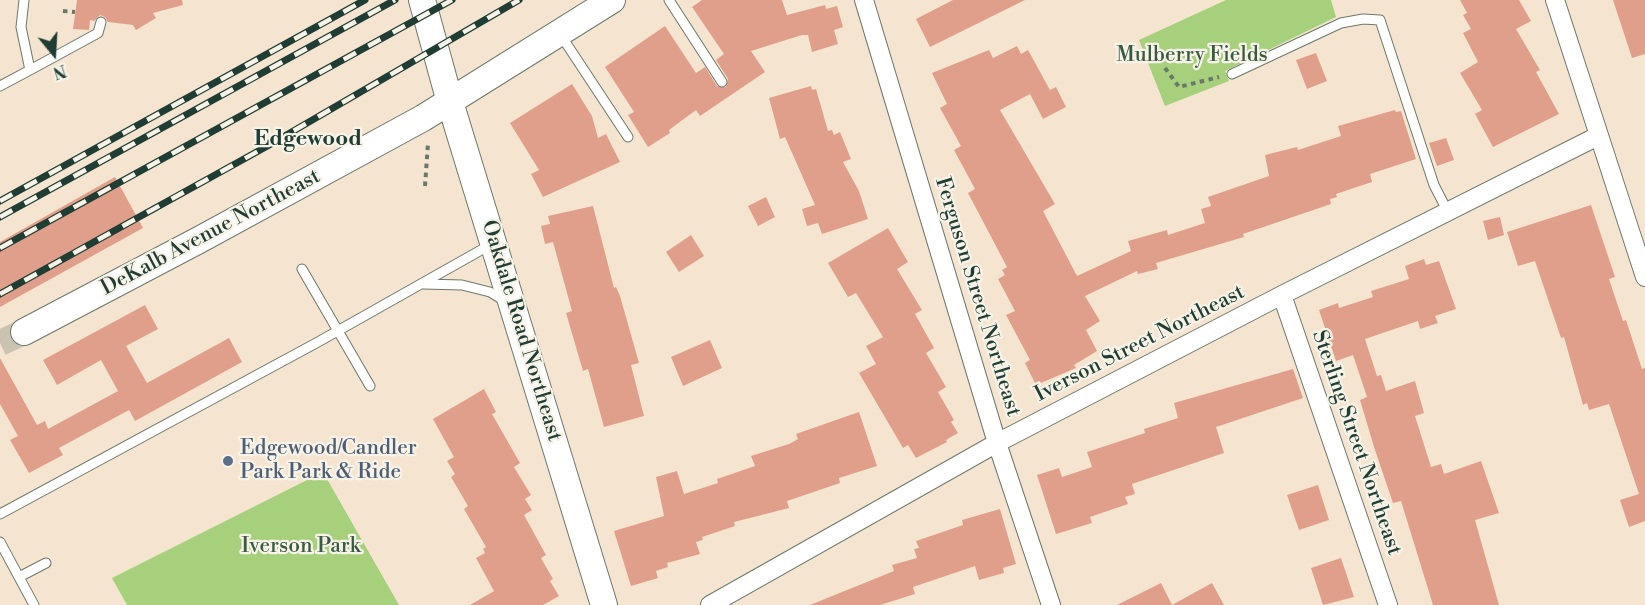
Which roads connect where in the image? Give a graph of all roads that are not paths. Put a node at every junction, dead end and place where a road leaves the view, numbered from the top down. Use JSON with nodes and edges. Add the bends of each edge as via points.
{"nodes":[{"id":1,"x":24,"y":0,"type":"edge"},
{"id":2,"x":422,"y":0,"type":"edge"},
{"id":3,"x":612,"y":0,"type":"edge"},
{"id":4,"x":669,"y":0,"type":"edge"},
{"id":5,"x":864,"y":0,"type":"edge"},
{"id":6,"x":1555,"y":0,"type":"edge"},
{"id":7,"x":101,"y":22,"type":"dead end"},
{"id":8,"x":560,"y":34,"type":"junction"},
{"id":9,"x":30,"y":70,"type":"junction"},
{"id":10,"x":1232,"y":74,"type":"road end"},
{"id":11,"x":722,"y":82,"type":"dead end"},
{"id":12,"x":0,"y":86,"type":"edge"},
{"id":13,"x":450,"y":102,"type":"junction"},
{"id":14,"x":1598,"y":136,"type":"junction"},
{"id":15,"x":628,"y":137,"type":"dead end"},
{"id":16,"x":1448,"y":212,"type":"junction"},
{"id":17,"x":495,"y":243,"type":"junction"},
{"id":18,"x":302,"y":269,"type":"dead end"},
{"id":19,"x":1645,"y":277,"type":"edge"},
{"id":20,"x":420,"y":284,"type":"junction"},
{"id":21,"x":1282,"y":295,"type":"junction"},
{"id":22,"x":514,"y":308,"type":"junction"},
{"id":23,"x":336,"y":331,"type":"junction"},
{"id":24,"x":24,"y":332,"type":"tunnel mouth"},
{"id":25,"x":370,"y":386,"type":"dead end"},
{"id":26,"x":997,"y":442,"type":"junction"},
{"id":27,"x":0,"y":514,"type":"edge"},
{"id":28,"x":0,"y":542,"type":"edge"},
{"id":29,"x":46,"y":563,"type":"dead end"},
{"id":30,"x":19,"y":577,"type":"junction"},
{"id":31,"x":34,"y":605,"type":"edge"},
{"id":32,"x":604,"y":605,"type":"edge"},
{"id":33,"x":710,"y":605,"type":"edge"},
{"id":34,"x":1051,"y":605,"type":"edge"},
{"id":35,"x":1388,"y":605,"type":"edge"}],
"edges":[{"from":1,"to":9,"type":"lane","via":[[21,27]]},
{"from":2,"to":13,"type":"main road","name":"Oakdale Road Northeast"},
{"from":3,"to":8,"type":"main road","name":"DeKalb Avenue Northeast"},
{"from":4,"to":11,"type":"lane"},
{"from":5,"to":26,"type":"street","name":"Ferguson Street Northeast"},
{"from":6,"to":14,"type":"street"},
{"from":7,"to":9,"type":"lane","via":[[98,33]]},
{"from":8,"to":13,"type":"main road","name":"DeKalb Avenue Northeast"},
{"from":8,"to":15,"type":"lane"},
{"from":9,"to":12,"type":"lane"},
{"from":10,"to":16,"type":"lane","via":[[1341,23],[1380,20],[1434,185]]},
{"from":13,"to":17,"type":"main road","name":"Oakdale Road Northeast"},
{"from":13,"to":24,"type":"main road","name":"DeKalb Avenue Northeast"},
{"from":14,"to":16,"type":"street","name":"Iverson Street Northeast"},
{"from":14,"to":19,"type":"street"},
{"from":16,"to":21,"type":"street","name":"Iverson Street Northeast"},
{"from":17,"to":20,"type":"lane"},
{"from":17,"to":22,"type":"main road","name":"Oakdale Road Northeast"},
{"from":18,"to":23,"type":"lane"},
{"from":20,"to":22,"type":"lane","via":[[481,289]]},
{"from":20,"to":23,"type":"lane"},
{"from":21,"to":26,"type":"street","name":"Iverson Street Northeast"},
{"from":21,"to":35,"type":"street","name":"Sterling Street Northeast"},
{"from":22,"to":32,"type":"main road","name":"Oakdale Road Northeast"},
{"from":23,"to":25,"type":"lane"},
{"from":23,"to":27,"type":"lane"},
{"from":26,"to":33,"type":"street","name":"Iverson Street Northeast"},
{"from":26,"to":34,"type":"street","name":"Ferguson Street Northeast"},
{"from":28,"to":30,"type":"lane"},
{"from":29,"to":30,"type":"lane"},
{"from":30,"to":31,"type":"lane"}]}
